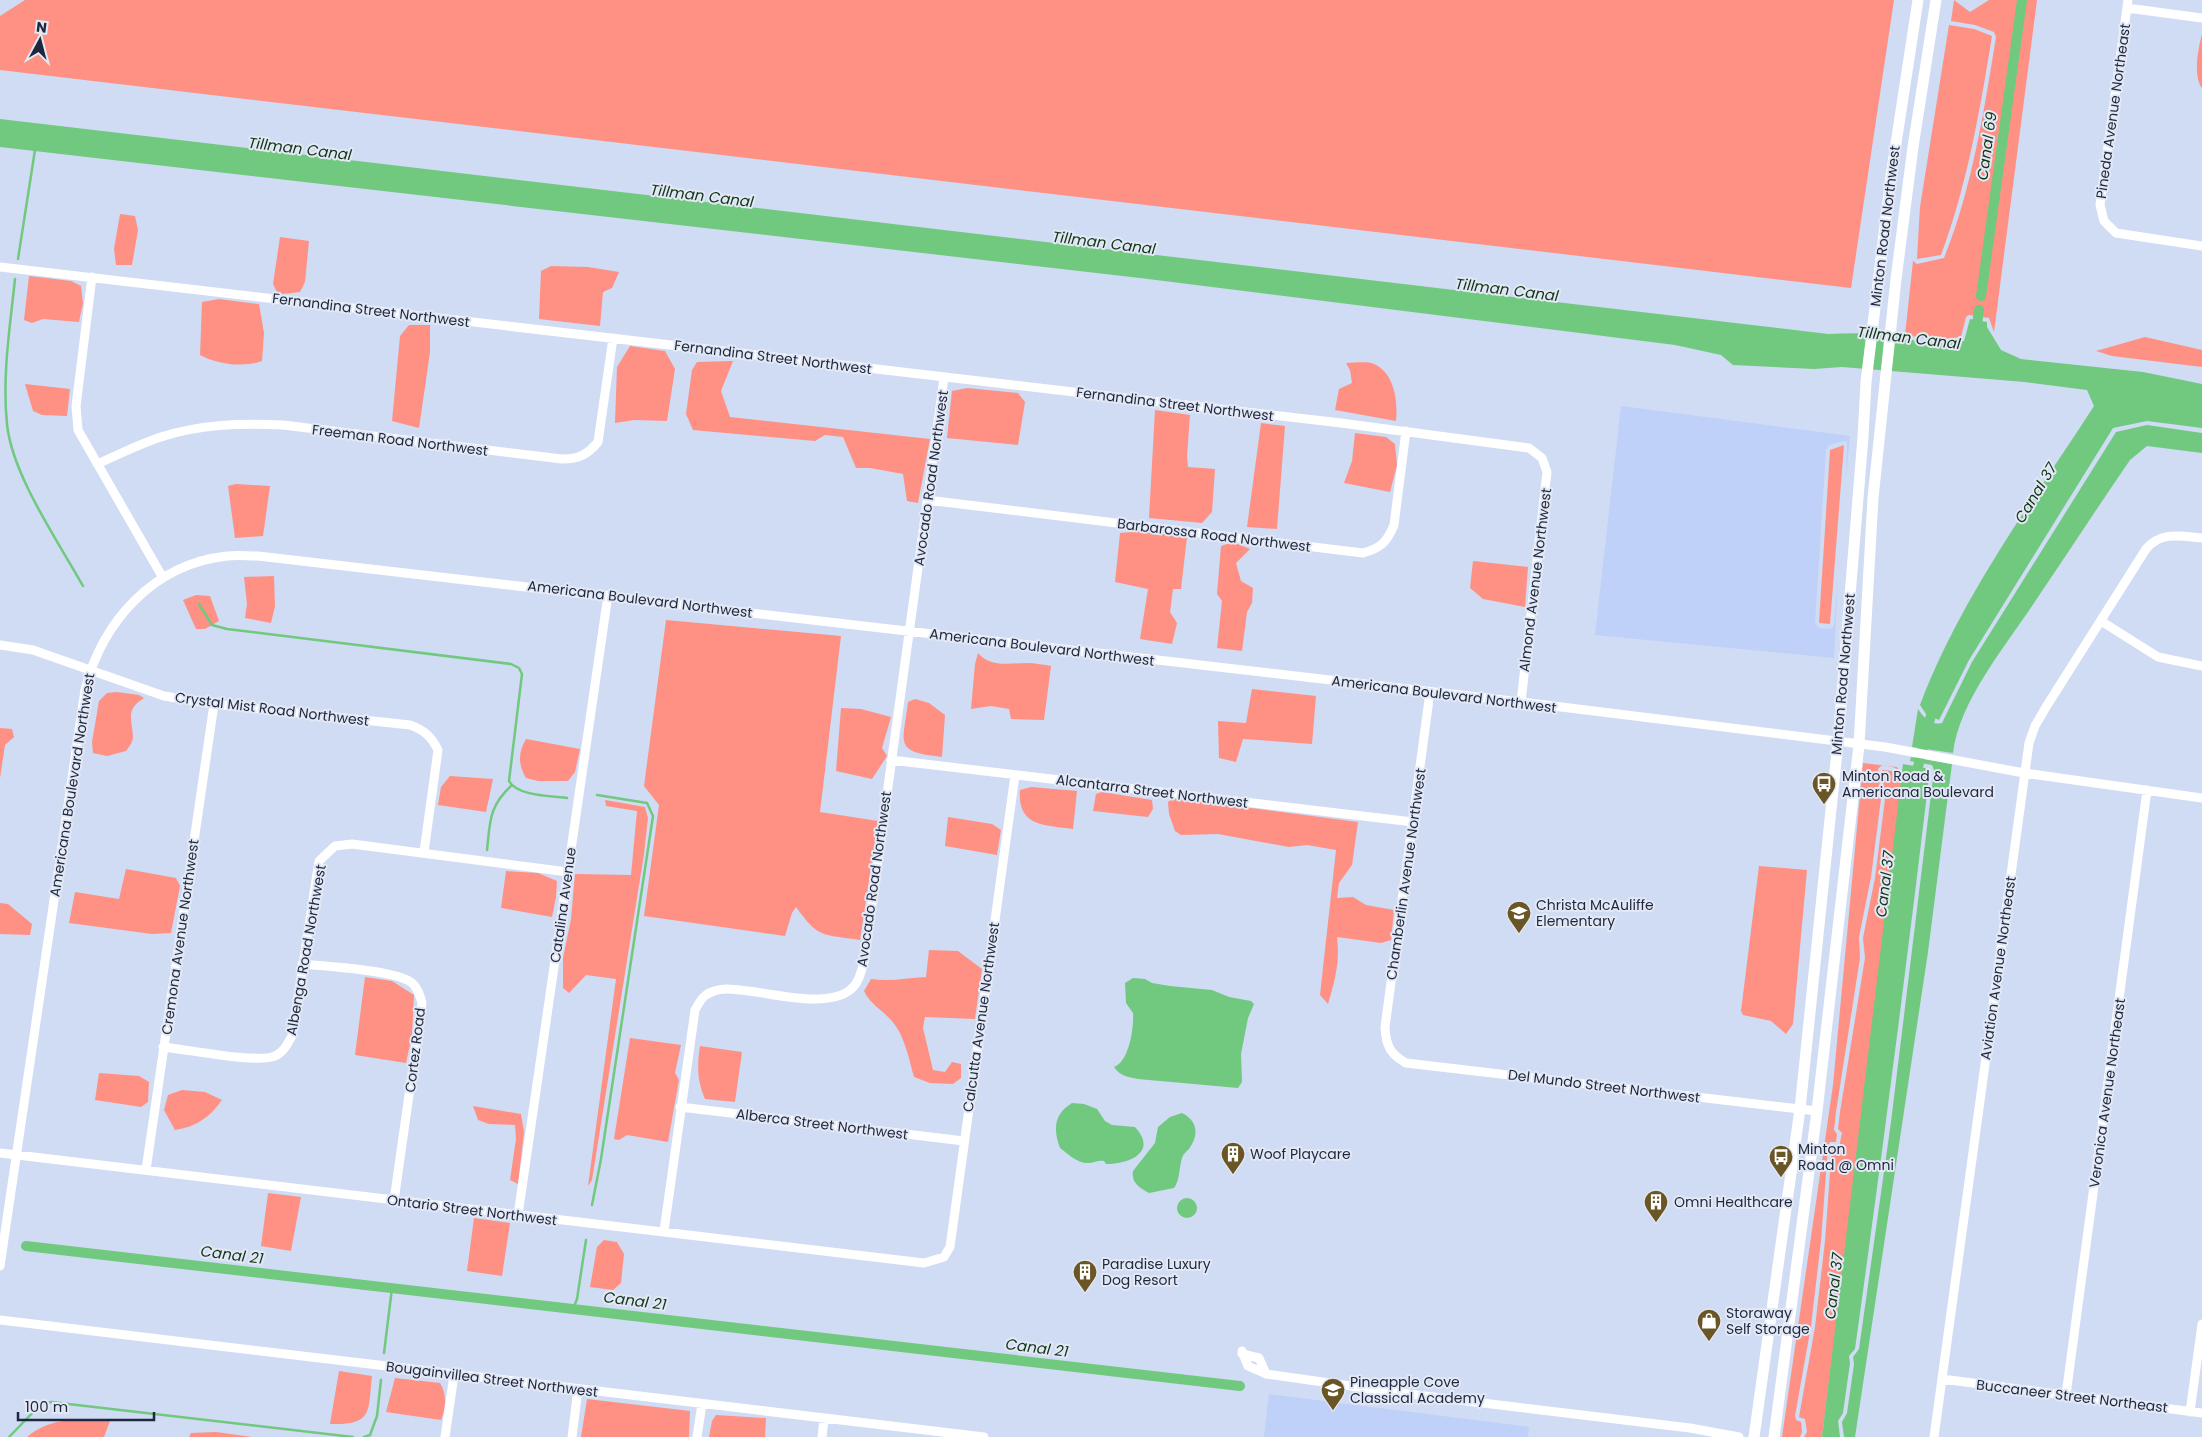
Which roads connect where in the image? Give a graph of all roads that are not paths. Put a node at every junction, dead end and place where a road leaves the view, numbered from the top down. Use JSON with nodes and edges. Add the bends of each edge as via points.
{"nodes":[{"id":1,"x":1918,"y":0,"type":"edge"},
{"id":2,"x":1936,"y":0,"type":"edge"},
{"id":3,"x":2127,"y":4,"type":"edge"},
{"id":4,"x":2202,"y":18,"type":"edge"},
{"id":5,"x":2202,"y":246,"type":"edge"},
{"id":6,"x":0,"y":267,"type":"edge"},
{"id":7,"x":92,"y":278,"type":"junction"},
{"id":8,"x":613,"y":338,"type":"junction"},
{"id":9,"x":944,"y":378,"type":"junction"},
{"id":10,"x":1406,"y":431,"type":"junction"},
{"id":11,"x":1542,"y":458,"type":"joint"},
{"id":12,"x":98,"y":464,"type":"junction"},
{"id":13,"x":927,"y":500,"type":"junction"},
{"id":14,"x":2202,"y":538,"type":"edge"},
{"id":15,"x":163,"y":578,"type":"junction"},
{"id":16,"x":608,"y":595,"type":"junction"},
{"id":17,"x":2101,"y":621,"type":"junction"},
{"id":18,"x":910,"y":631,"type":"junction"},
{"id":19,"x":0,"y":645,"type":"edge"},
{"id":20,"x":2202,"y":666,"type":"edge"},
{"id":21,"x":90,"y":669,"type":"junction"},
{"id":22,"x":1430,"y":692,"type":"junction"},
{"id":23,"x":1521,"y":702,"type":"junction"},
{"id":24,"x":214,"y":704,"type":"junction"},
{"id":25,"x":1838,"y":742,"type":"junction"},
{"id":26,"x":1859,"y":745,"type":"junction"},
{"id":27,"x":891,"y":760,"type":"junction"},
{"id":28,"x":2024,"y":773,"type":"junction"},
{"id":29,"x":1015,"y":775,"type":"junction"},
{"id":30,"x":2148,"y":790,"type":"junction"},
{"id":31,"x":2202,"y":798,"type":"edge"},
{"id":32,"x":1413,"y":822,"type":"junction"},
{"id":33,"x":424,"y":852,"type":"junction"},
{"id":34,"x":568,"y":872,"type":"junction"},
{"id":35,"x":302,"y":964,"type":"junction"},
{"id":36,"x":163,"y":1047,"type":"junction"},
{"id":37,"x":1392,"y":1055,"type":"joint"},
{"id":38,"x":680,"y":1107,"type":"junction"},
{"id":39,"x":1800,"y":1110,"type":"junction"},
{"id":40,"x":1817,"y":1111,"type":"junction"},
{"id":41,"x":964,"y":1142,"type":"junction"},
{"id":42,"x":0,"y":1153,"type":"edge"},
{"id":43,"x":17,"y":1155,"type":"junction"},
{"id":44,"x":146,"y":1170,"type":"junction"},
{"id":45,"x":394,"y":1201,"type":"junction"},
{"id":46,"x":518,"y":1215,"type":"junction"},
{"id":47,"x":664,"y":1231,"type":"junction"},
{"id":48,"x":944,"y":1257,"type":"joint"},
{"id":49,"x":0,"y":1266,"type":"edge"},
{"id":50,"x":0,"y":1320,"type":"edge"},
{"id":51,"x":2202,"y":1324,"type":"edge"},
{"id":52,"x":1242,"y":1353,"type":"dead end"},
{"id":53,"x":454,"y":1375,"type":"junction"},
{"id":54,"x":1942,"y":1379,"type":"junction"},
{"id":55,"x":578,"y":1389,"type":"junction"},
{"id":56,"x":2066,"y":1395,"type":"junction"},
{"id":57,"x":702,"y":1404,"type":"junction"},
{"id":58,"x":2190,"y":1412,"type":"junction"},
{"id":59,"x":2202,"y":1414,"type":"edge"},
{"id":60,"x":824,"y":1419,"type":"junction"},
{"id":61,"x":951,"y":1435,"type":"edge"},
{"id":62,"x":445,"y":1437,"type":"edge"},
{"id":63,"x":572,"y":1437,"type":"edge"},
{"id":64,"x":697,"y":1437,"type":"edge"},
{"id":65,"x":822,"y":1437,"type":"edge"},
{"id":66,"x":984,"y":1437,"type":"edge"},
{"id":67,"x":1739,"y":1437,"type":"edge"},
{"id":68,"x":1754,"y":1437,"type":"edge"},
{"id":69,"x":1774,"y":1437,"type":"edge"},
{"id":70,"x":1934,"y":1437,"type":"edge"}],
"edges":[{"from":1,"to":25,"type":"main road","name":"Minton Road Northwest","via":[[1891,176],[1866,382]]},
{"from":2,"to":26,"type":"main road","name":"Minton Road Northwest","via":[[1913,147],[1873,498]]},
{"from":3,"to":4,"type":"street"},
{"from":3,"to":5,"type":"street","name":"Pineda Avenue Northeast","via":[[2100,205],[2104,221],[2116,233]]},
{"from":6,"to":7,"type":"street","name":"Fernandina Street Northwest"},
{"from":7,"to":8,"type":"street","name":"Fernandina Street Northwest"},
{"from":7,"to":12,"type":"street","via":[[76,406],[78,430]]},
{"from":8,"to":9,"type":"street","name":"Fernandina Street Northwest"},
{"from":8,"to":12,"type":"street","name":"Freeman Road Northwest","via":[[598,442],[588,453],[576,459],[562,460],[282,425],[236,423],[192,428],[160,437]]},
{"from":9,"to":10,"type":"street","name":"Fernandina Street Northwest"},
{"from":9,"to":13,"type":"street","name":"Avocado Road Northwest"},
{"from":10,"to":11,"type":"street","name":"Fernandina Street Northwest","via":[[1514,444],[1528,448]]},
{"from":10,"to":13,"type":"street","name":"Barbarossa Road Northwest","via":[[1394,525],[1388,540],[1378,549],[1363,553]]},
{"from":11,"to":23,"type":"street","name":"Almond Avenue Northwest","via":[[1547,472]]},
{"from":12,"to":15,"type":"street"},
{"from":13,"to":18,"type":"street","name":"Avocado Road Northwest"},
{"from":14,"to":17,"type":"street","name":"Aviation Avenue Northeast","via":[[2161,537],[2146,549]]},
{"from":15,"to":16,"type":"street","name":"Americana Boulevard Northwest","via":[[192,564],[226,556],[258,556]]},
{"from":15,"to":21,"type":"street","name":"Americana Boulevard Northwest","via":[[119,616],[101,643]]},
{"from":16,"to":18,"type":"street","name":"Americana Boulevard Northwest"},
{"from":16,"to":34,"type":"street","name":"Catalina Avenue"},
{"from":17,"to":20,"type":"street","via":[[2158,657]]},
{"from":17,"to":28,"type":"street","name":"Aviation Avenue Northeast","via":[[2035,726]]},
{"from":18,"to":22,"type":"street","name":"Americana Boulevard Northwest"},
{"from":18,"to":27,"type":"street","name":"Avocado Road Northwest"},
{"from":19,"to":21,"type":"street","name":"Crystal Mist Road Northwest","via":[[33,650]]},
{"from":21,"to":24,"type":"street","name":"Crystal Mist Road Northwest","via":[[164,696]]},
{"from":21,"to":43,"type":"street","name":"Americana Boulevard Northwest"},
{"from":22,"to":23,"type":"street","name":"Americana Boulevard Northwest"},
{"from":22,"to":32,"type":"street","name":"Chamberlin Avenue Northwest"},
{"from":23,"to":25,"type":"street","name":"Americana Boulevard Northwest"},
{"from":24,"to":33,"type":"street","name":"Crystal Mist Road Northwest","via":[[410,725],[422,729],[433,739],[438,750]]},
{"from":24,"to":36,"type":"street","name":"Cremona Avenue Northwest"},
{"from":25,"to":26,"type":"street","name":"Americana Boulevard Northwest"},
{"from":25,"to":39,"type":"main road","name":"Minton Road Northwest"},
{"from":26,"to":28,"type":"street","name":"Americana Boulevard Northwest"},
{"from":26,"to":40,"type":"main road","name":"Minton Road Northwest"},
{"from":27,"to":29,"type":"street","name":"Alcantarra Street Northwest"},
{"from":27,"to":38,"type":"street","name":"Avocado Road Northwest","via":[[860,977],[851,989],[837,997],[820,999],[730,988],[714,990],[704,996],[695,1010]]},
{"from":28,"to":30,"type":"street","name":"Americana Boulevard Northwest"},
{"from":28,"to":54,"type":"street","name":"Aviation Avenue Northeast"},
{"from":29,"to":32,"type":"street","name":"Alcantarra Street Northwest"},
{"from":29,"to":41,"type":"street","name":"Calcutta Avenue Northwest"},
{"from":30,"to":31,"type":"street","name":"Americana Boulevard Northwest"},
{"from":30,"to":56,"type":"street","name":"Veronica Avenue Northeast"},
{"from":32,"to":37,"type":"street","name":"Chamberlin Avenue Northwest","via":[[1385,1028],[1386,1042]]},
{"from":33,"to":34,"type":"street","name":"Albenga Road Northwest"},
{"from":33,"to":35,"type":"street","name":"Albenga Road Northwest","via":[[352,844],[335,846],[319,862]]},
{"from":34,"to":46,"type":"street","name":"Catalina Avenue"},
{"from":35,"to":36,"type":"street","name":"Albenga Road Northwest","via":[[292,1036],[286,1047],[275,1056],[255,1058]]},
{"from":35,"to":45,"type":"street","name":"Cortez Road","via":[[396,975],[411,981],[418,989],[422,1003]]},
{"from":36,"to":44,"type":"street","name":"Cremona Avenue Northwest"},
{"from":37,"to":39,"type":"street","name":"Del Mundo Street Northwest","via":[[1406,1063]]},
{"from":38,"to":41,"type":"street","name":"Alberca Street Northwest"},
{"from":38,"to":47,"type":"street","name":"Avocado Road Northwest"},
{"from":39,"to":40,"type":"street","name":"Del Mundo Street Northwest"},
{"from":39,"to":68,"type":"main road","name":"Minton Road Northwest"},
{"from":40,"to":69,"type":"main road","name":"Minton Road Northwest"},
{"from":41,"to":48,"type":"street","name":"Calcutta Avenue Northwest","via":[[950,1247]]},
{"from":42,"to":43,"type":"street","name":"Ontario Street Northwest"},
{"from":43,"to":44,"type":"street","name":"Ontario Street Northwest"},
{"from":43,"to":49,"type":"street","name":"Americana Boulevard Northwest"},
{"from":44,"to":45,"type":"street","name":"Ontario Street Northwest"},
{"from":45,"to":46,"type":"street","name":"Ontario Street Northwest"},
{"from":46,"to":47,"type":"street","name":"Ontario Street Northwest"},
{"from":47,"to":48,"type":"street","name":"Ontario Street Northwest","via":[[924,1263]]},
{"from":50,"to":53,"type":"street","name":"Bougainvillea Street Northwest"},
{"from":51,"to":58,"type":"street"},
{"from":52,"to":67,"type":"street","via":[[1259,1358],[1266,1374]]},
{"from":53,"to":55,"type":"street","name":"Bougainvillea Street Northwest"},
{"from":53,"to":62,"type":"street"},
{"from":54,"to":56,"type":"street","name":"Buccaneer Street Northeast"},
{"from":54,"to":70,"type":"street","name":"Aviation Avenue Northeast"},
{"from":55,"to":57,"type":"street","name":"Bougainvillea Street Northwest"},
{"from":55,"to":63,"type":"street"},
{"from":56,"to":58,"type":"street","name":"Buccaneer Street Northeast"},
{"from":57,"to":60,"type":"street","name":"Bougainvillea Street Northwest"},
{"from":57,"to":64,"type":"street"},
{"from":58,"to":59,"type":"street","name":"Buccaneer Street Northeast"},
{"from":60,"to":61,"type":"street","name":"Bougainvillea Street Northwest"},
{"from":60,"to":65,"type":"street"},
{"from":61,"to":66,"type":"street","name":"Bougainvillea Street Northwest"}]}
